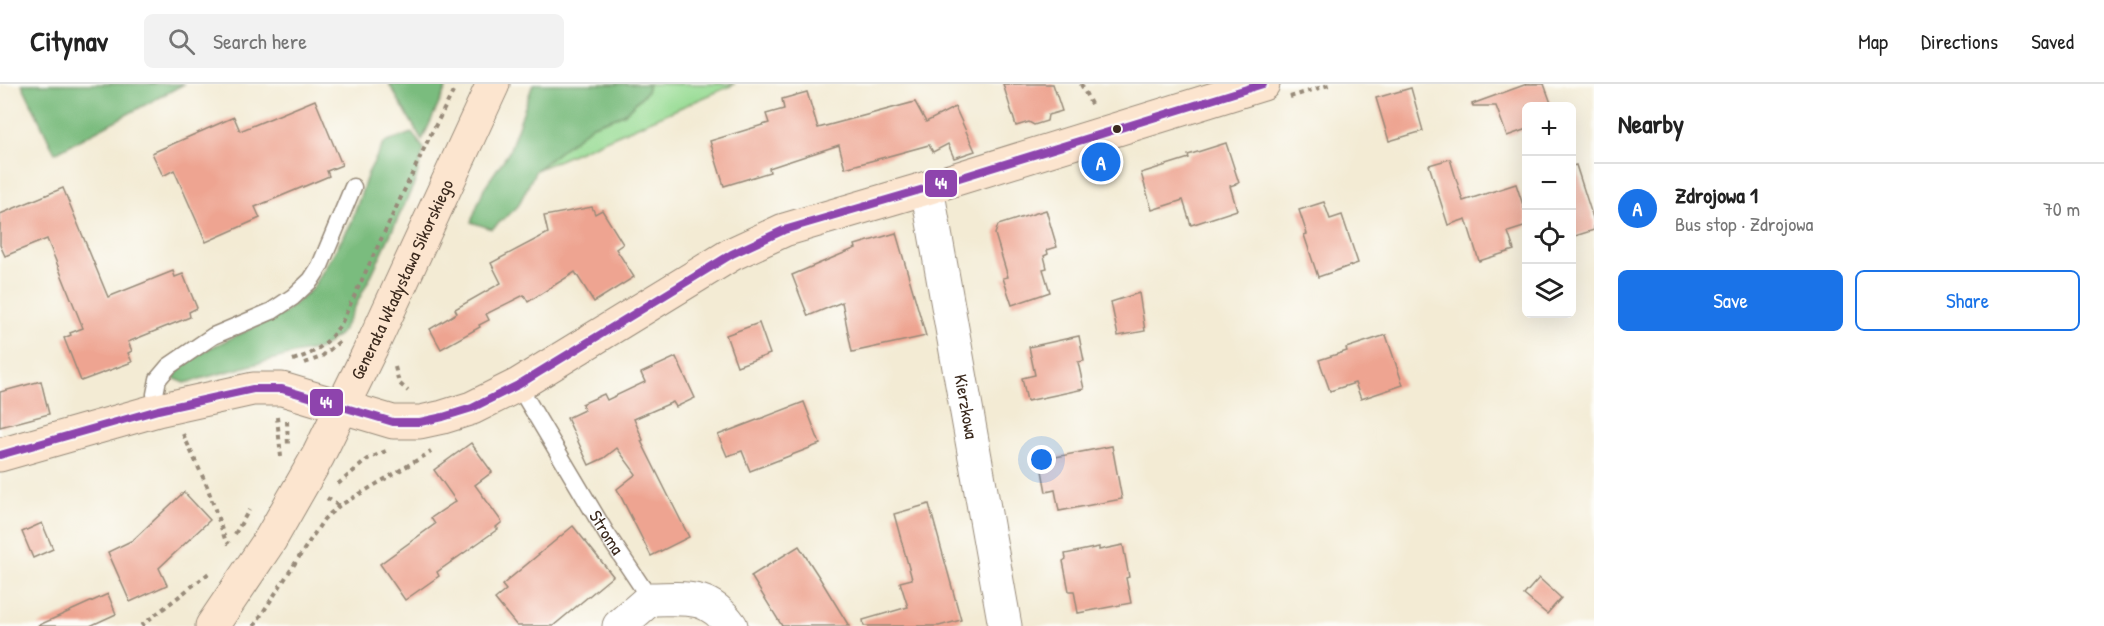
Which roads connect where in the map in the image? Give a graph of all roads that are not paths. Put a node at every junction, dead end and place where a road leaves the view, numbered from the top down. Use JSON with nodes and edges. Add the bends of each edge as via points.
{"nodes":[{"id":1,"x":493,"y":84,"type":"edge"},
{"id":2,"x":1263,"y":84,"type":"edge"},
{"id":3,"x":353,"y":187,"type":"dead end"},
{"id":4,"x":927,"y":188,"type":"junction"},
{"id":5,"x":518,"y":385,"type":"junction"},
{"id":6,"x":343,"y":406,"type":"junction"},
{"id":7,"x":168,"y":417,"type":"junction"},
{"id":8,"x":0,"y":454,"type":"edge"},
{"id":9,"x":650,"y":599,"type":"junction"},
{"id":10,"x":212,"y":626,"type":"edge"},
{"id":11,"x":619,"y":626,"type":"edge"},
{"id":12,"x":731,"y":626,"type":"edge"},
{"id":13,"x":1005,"y":626,"type":"edge"}],
"edges":[{"from":1,"to":6,"type":"street","name":"Generała Władysława Sikorskiego"},
{"from":2,"to":4,"type":"street"},
{"from":3,"to":7,"type":"lane","via":[[311,280],[272,311],[213,336],[169,366],[158,379],[155,393]]},
{"from":4,"to":5,"type":"street","via":[[809,221],[761,239]]},
{"from":4,"to":13,"type":"street","name":"Kierzkowa"},
{"from":5,"to":6,"type":"street","via":[[472,408],[420,422],[393,422]]},
{"from":5,"to":9,"type":"lane","name":"Stroma"},
{"from":6,"to":7,"type":"street","via":[[282,389],[253,389]]},
{"from":6,"to":10,"type":"street","name":"Generała Władysława Sikorskiego","via":[[270,540]]},
{"from":7,"to":8,"type":"street"},
{"from":9,"to":11,"type":"street"},
{"from":9,"to":12,"type":"street","via":[[709,603]]}]}
